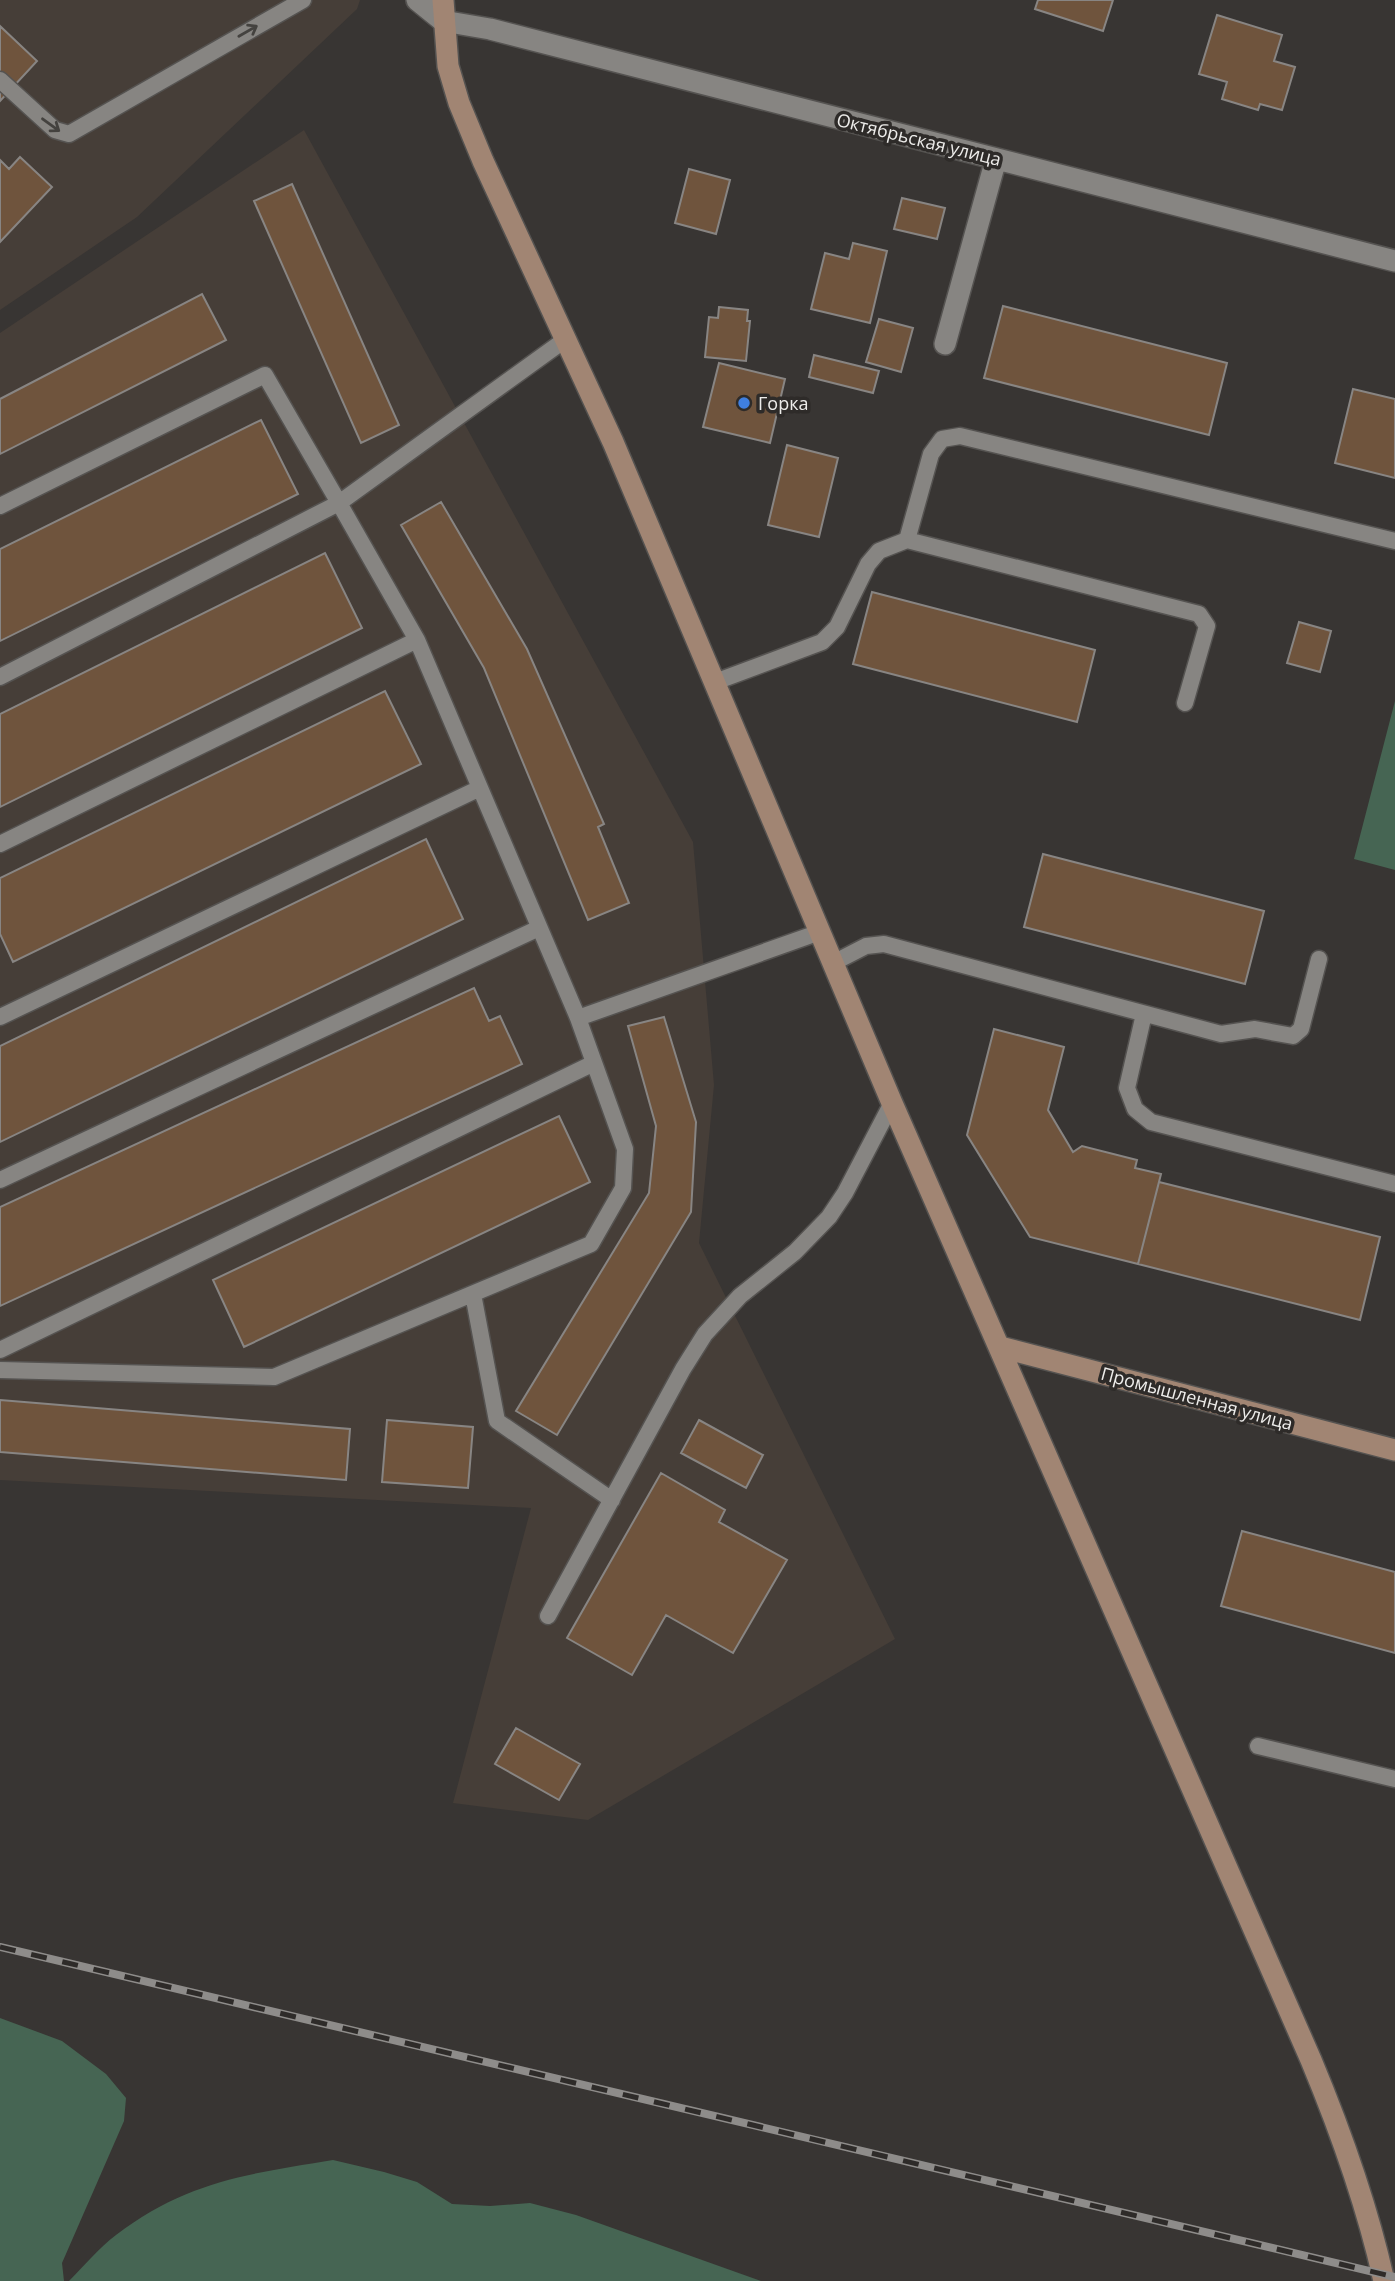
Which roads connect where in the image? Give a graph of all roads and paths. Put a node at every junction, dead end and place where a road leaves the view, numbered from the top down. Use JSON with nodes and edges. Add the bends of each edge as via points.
{"nodes":[{"id":1,"x":303,"y":0,"type":"edge"},
{"id":2,"x":416,"y":0,"type":"edge"},
{"id":3,"x":443,"y":10,"type":"edge"},
{"id":4,"x":0,"y":80,"type":"edge"},
{"id":5,"x":996,"y":159,"type":"junction"},
{"id":6,"x":1395,"y":261,"type":"edge"},
{"id":7,"x":566,"y":339,"type":"junction"},
{"id":8,"x":945,"y":344,"type":"dead end"},
{"id":9,"x":339,"y":503,"type":"junction"},
{"id":10,"x":0,"y":506,"type":"edge"},
{"id":11,"x":907,"y":540,"type":"junction"},
{"id":12,"x":1395,"y":541,"type":"edge"},
{"id":13,"x":417,"y":640,"type":"junction"},
{"id":14,"x":0,"y":677,"type":"edge"},
{"id":15,"x":715,"y":682,"type":"junction"},
{"id":16,"x":1185,"y":704,"type":"dead end"},
{"id":17,"x":480,"y":788,"type":"junction"},
{"id":18,"x":0,"y":844,"type":"edge"},
{"id":19,"x":539,"y":928,"type":"junction"},
{"id":20,"x":820,"y":932,"type":"junction"},
{"id":21,"x":1319,"y":959,"type":"dead end"},
{"id":22,"x":833,"y":963,"type":"junction"},
{"id":23,"x":1144,"y":1014,"type":"junction"},
{"id":24,"x":0,"y":1017,"type":"edge"},
{"id":25,"x":578,"y":1018,"type":"junction"},
{"id":26,"x":594,"y":1063,"type":"junction"},
{"id":27,"x":892,"y":1103,"type":"junction"},
{"id":28,"x":0,"y":1180,"type":"edge"},
{"id":29,"x":1395,"y":1184,"type":"edge"},
{"id":30,"x":473,"y":1294,"type":"junction"},
{"id":31,"x":1000,"y":1346,"type":"junction"},
{"id":32,"x":0,"y":1350,"type":"edge"},
{"id":33,"x":0,"y":1370,"type":"edge"},
{"id":34,"x":1395,"y":1450,"type":"edge"},
{"id":35,"x":612,"y":1500,"type":"junction"},
{"id":36,"x":548,"y":1616,"type":"dead end"},
{"id":37,"x":1258,"y":1746,"type":"dead end"},
{"id":38,"x":1395,"y":1779,"type":"edge"},
{"id":39,"x":1384,"y":2281,"type":"edge"}],
"edges":[{"from":4,"to":1,"type":"lane","one_way":true,"via":[[55,130],[69,134]]},
{"from":2,"to":3,"type":"street"},
{"from":3,"to":5,"type":"street","name":"Октябрьская улица","via":[[490,29]]},
{"from":3,"to":7,"type":"main road","via":[[448,65],[459,103]]},
{"from":5,"to":6,"type":"street","name":"Октябрьская улица"},
{"from":5,"to":8,"type":"street"},
{"from":7,"to":9,"type":"lane"},
{"from":7,"to":15,"type":"main road"},
{"from":9,"to":10,"type":"lane","via":[[265,374]]},
{"from":9,"to":13,"type":"lane"},
{"from":9,"to":14,"type":"lane"},
{"from":11,"to":12,"type":"lane","via":[[930,454],[942,439],[960,436]]},
{"from":11,"to":15,"type":"lane","via":[[879,551],[837,626],[822,642]]},
{"from":11,"to":16,"type":"lane","via":[[1199,614],[1207,626]]},
{"from":13,"to":17,"type":"lane"},
{"from":13,"to":18,"type":"lane"},
{"from":15,"to":20,"type":"main road"},
{"from":17,"to":19,"type":"lane"},
{"from":17,"to":24,"type":"lane"},
{"from":19,"to":25,"type":"lane"},
{"from":19,"to":28,"type":"lane"},
{"from":20,"to":22,"type":"main road"},
{"from":20,"to":25,"type":"lane"},
{"from":21,"to":23,"type":"lane","via":[[1301,1029],[1293,1036],[1255,1029],[1221,1034]]},
{"from":22,"to":23,"type":"lane","via":[[866,946],[884,944]]},
{"from":22,"to":27,"type":"main road"},
{"from":23,"to":29,"type":"lane","via":[[1127,1088],[1135,1109],[1151,1122]]},
{"from":25,"to":26,"type":"lane"},
{"from":26,"to":30,"type":"lane","via":[[625,1149],[623,1188],[591,1244]]},
{"from":26,"to":32,"type":"lane"},
{"from":27,"to":31,"type":"main road"},
{"from":27,"to":35,"type":"lane","via":[[829,1217],[795,1252],[740,1296],[705,1334]]},
{"from":30,"to":33,"type":"lane","via":[[274,1377]]},
{"from":30,"to":35,"type":"lane","via":[[497,1421]]},
{"from":31,"to":34,"type":"main road","name":"Промышленная улица"},
{"from":31,"to":39,"type":"main road","via":[[1317,2073],[1357,2183]]},
{"from":35,"to":36,"type":"lane"},
{"from":37,"to":38,"type":"lane"}]}
